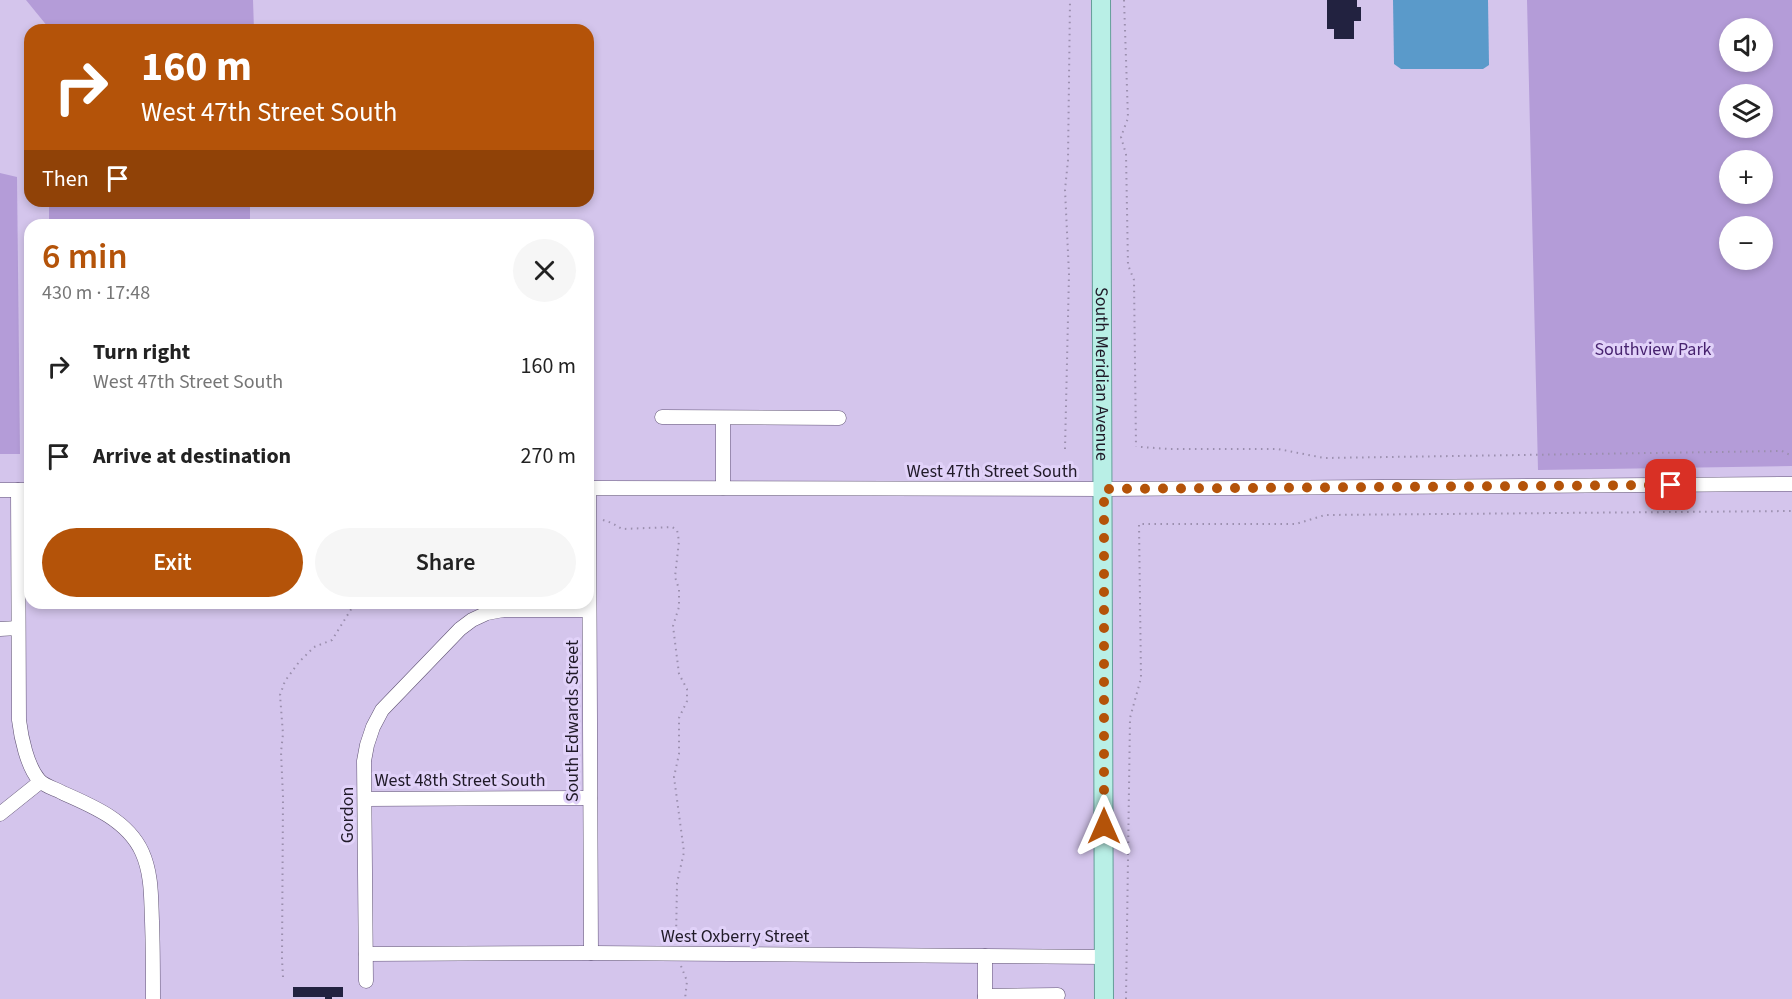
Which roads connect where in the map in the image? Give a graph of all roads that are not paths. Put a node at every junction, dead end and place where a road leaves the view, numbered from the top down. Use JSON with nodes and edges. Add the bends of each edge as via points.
{"nodes":[{"id":1,"x":1101,"y":0,"type":"edge"},
{"id":2,"x":662,"y":417,"type":"dead end"},
{"id":3,"x":723,"y":418,"type":"junction"},
{"id":4,"x":839,"y":418,"type":"dead end"},
{"id":5,"x":1792,"y":484,"type":"edge"},
{"id":6,"x":594,"y":488,"type":"edge"},
{"id":7,"x":723,"y":488,"type":"junction"},
{"id":8,"x":1104,"y":489,"type":"junction"},
{"id":9,"x":0,"y":490,"type":"edge"},
{"id":10,"x":24,"y":490,"type":"edge"},
{"id":11,"x":589,"y":610,"type":"joint"},
{"id":12,"x":18,"y":628,"type":"junction"},
{"id":13,"x":0,"y":629,"type":"edge"},
{"id":14,"x":40,"y":782,"type":"junction"},
{"id":15,"x":590,"y":798,"type":"junction"},
{"id":16,"x":365,"y":799,"type":"junction"},
{"id":17,"x":0,"y":814,"type":"edge"},
{"id":18,"x":591,"y":953,"type":"junction"},
{"id":19,"x":366,"y":954,"type":"junction"},
{"id":20,"x":985,"y":956,"type":"junction"},
{"id":21,"x":1104,"y":957,"type":"junction"},
{"id":22,"x":366,"y":981,"type":"dead end"},
{"id":23,"x":1058,"y":995,"type":"dead end"},
{"id":24,"x":985,"y":998,"type":"edge"},
{"id":25,"x":153,"y":999,"type":"edge"},
{"id":26,"x":1104,"y":999,"type":"edge"}],
"edges":[{"from":1,"to":8,"type":"main road","name":"South Meridian Avenue"},
{"from":2,"to":3,"type":"street"},
{"from":3,"to":4,"type":"street"},
{"from":3,"to":7,"type":"street"},
{"from":5,"to":8,"type":"street","name":"West 47th Street South"},
{"from":6,"to":7,"type":"street","name":"West 47th Street South"},
{"from":7,"to":8,"type":"street","name":"West 47th Street South"},
{"from":8,"to":21,"type":"main road","name":"South Meridian Avenue"},
{"from":9,"to":10,"type":"street"},
{"from":10,"to":12,"type":"street"},
{"from":11,"to":15,"type":"street","name":"South Edwards Street"},
{"from":11,"to":16,"type":"street","name":"Gordon","via":[[502,610],[487,613],[460,629],[382,710],[364,760]]},
{"from":12,"to":13,"type":"street"},
{"from":12,"to":14,"type":"street","via":[[20,733]]},
{"from":14,"to":17,"type":"street"},
{"from":14,"to":25,"type":"street","via":[[120,824],[143,853],[151,890]]},
{"from":15,"to":16,"type":"street","name":"West 48th Street South"},
{"from":15,"to":18,"type":"street","name":"South Edwards Street"},
{"from":16,"to":19,"type":"street","name":"Gordon"},
{"from":18,"to":19,"type":"street","name":"West Oxberry Street"},
{"from":18,"to":20,"type":"street","name":"West Oxberry Street"},
{"from":19,"to":22,"type":"street","name":"Gordon"},
{"from":20,"to":21,"type":"street","name":"West Oxberry Street"},
{"from":20,"to":24,"type":"street"},
{"from":21,"to":26,"type":"main road","name":"South Meridian Avenue"},
{"from":23,"to":24,"type":"street"}]}
